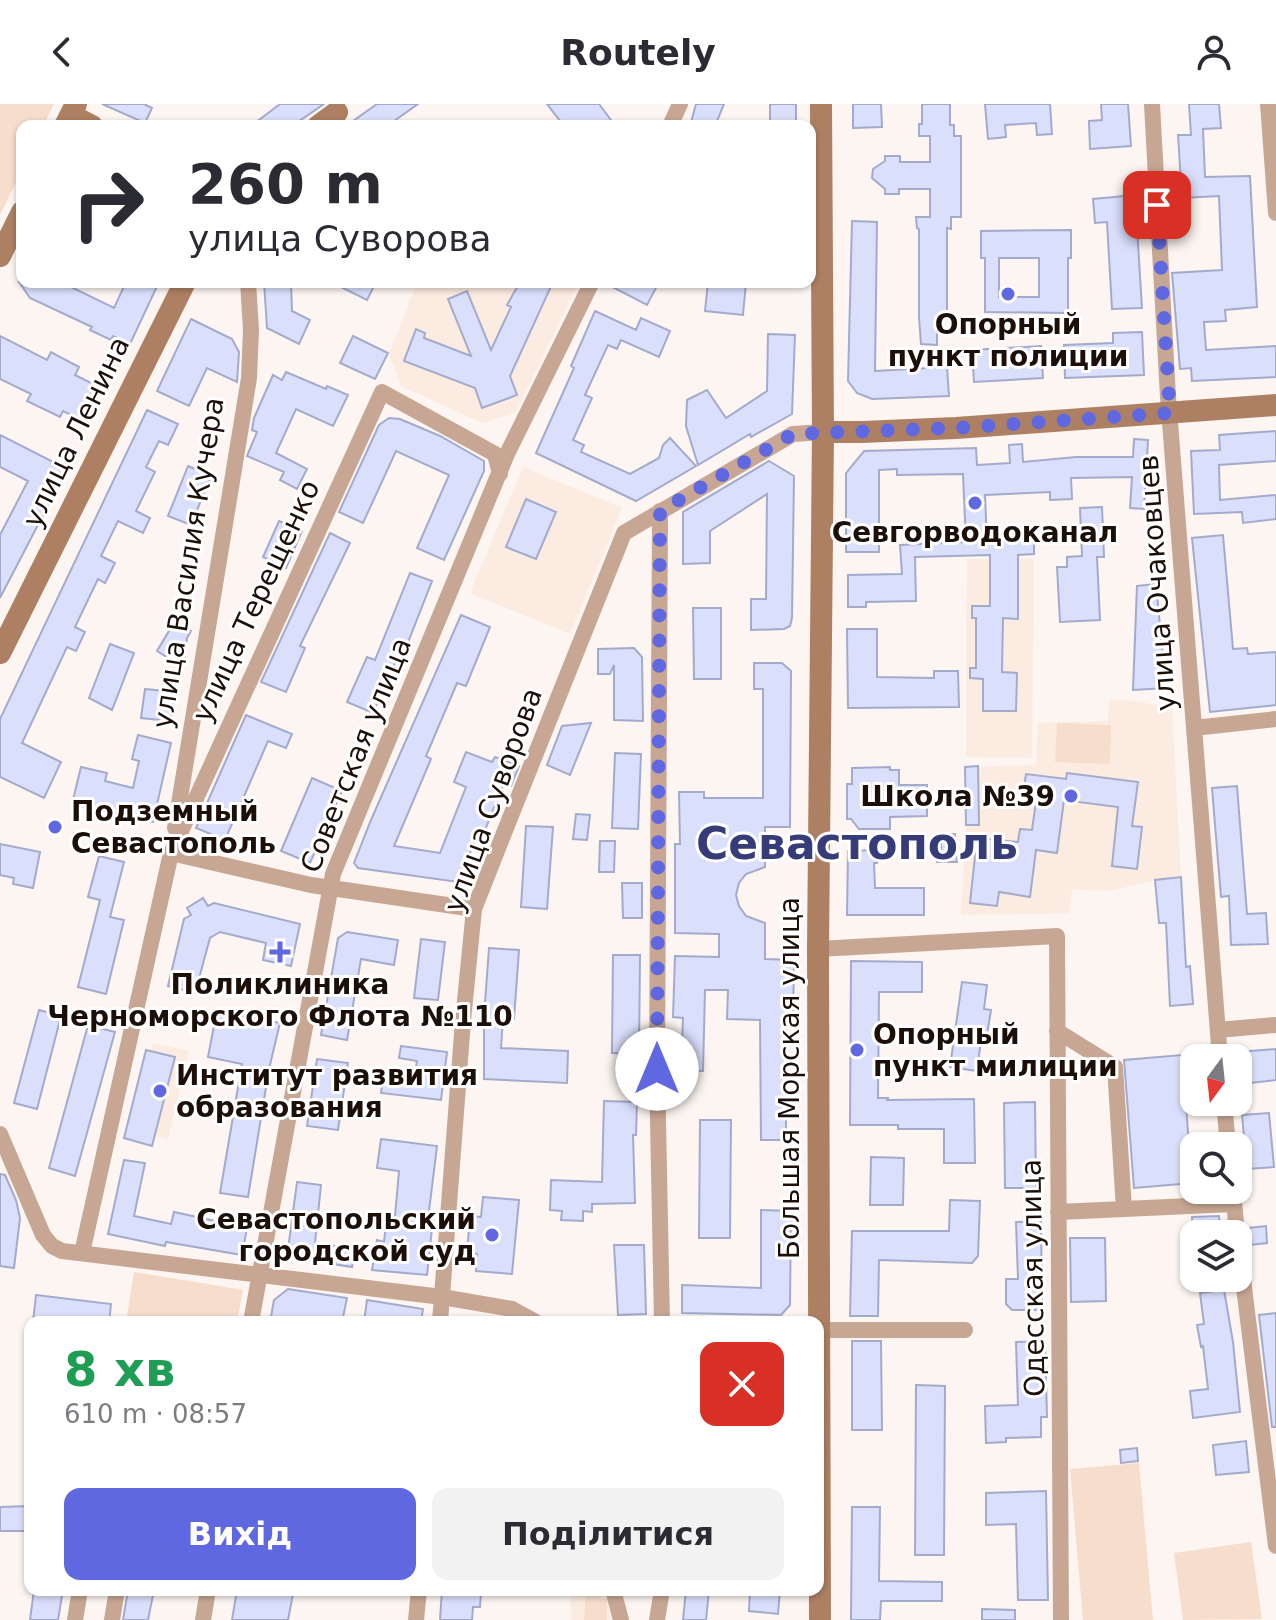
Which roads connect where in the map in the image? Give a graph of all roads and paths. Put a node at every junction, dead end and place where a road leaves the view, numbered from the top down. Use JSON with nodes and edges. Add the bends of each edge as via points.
{"nodes":[{"id":1,"x":821,"y":104,"type":"edge"},
{"id":2,"x":1152,"y":104,"type":"edge"},
{"id":3,"x":1268,"y":104,"type":"edge"},
{"id":4,"x":343,"y":107,"type":"edge"},
{"id":5,"x":326,"y":120,"type":"edge"},
{"id":6,"x":1276,"y":213,"type":"edge"},
{"id":7,"x":16,"y":224,"type":"edge"},
{"id":8,"x":0,"y":256,"type":"edge"},
{"id":9,"x":182,"y":288,"type":"edge"},
{"id":10,"x":248,"y":288,"type":"edge"},
{"id":11,"x":589,"y":288,"type":"edge"},
{"id":12,"x":1276,"y":405,"type":"edge"},
{"id":13,"x":1170,"y":413,"type":"junction"},
{"id":14,"x":823,"y":432,"type":"junction"},
{"id":15,"x":500,"y":474,"type":"junction"},
{"id":16,"x":660,"y":511,"type":"junction"},
{"id":17,"x":0,"y":653,"type":"edge"},
{"id":18,"x":1276,"y":719,"type":"edge"},
{"id":19,"x":1194,"y":728,"type":"junction"},
{"id":20,"x":171,"y":853,"type":"junction"},
{"id":21,"x":329,"y":888,"type":"junction"},
{"id":22,"x":474,"y":909,"type":"junction"},
{"id":23,"x":818,"y":949,"type":"junction"},
{"id":24,"x":1276,"y":1025,"type":"edge"},
{"id":25,"x":1218,"y":1030,"type":"junction"},
{"id":26,"x":1057,"y":1031,"type":"junction"},
{"id":27,"x":1219,"y":1044,"type":"edge"},
{"id":28,"x":0,"y":1134,"type":"edge"},
{"id":29,"x":1180,"y":1203,"type":"edge"},
{"id":30,"x":1124,"y":1209,"type":"junction"},
{"id":31,"x":1058,"y":1212,"type":"junction"},
{"id":32,"x":82,"y":1253,"type":"junction"},
{"id":33,"x":258,"y":1274,"type":"junction"},
{"id":34,"x":1247,"y":1292,"type":"edge"},
{"id":35,"x":442,"y":1297,"type":"junction"},
{"id":36,"x":252,"y":1316,"type":"edge"},
{"id":37,"x":440,"y":1316,"type":"edge"},
{"id":38,"x":525,"y":1316,"type":"edge"},
{"id":39,"x":662,"y":1316,"type":"edge"},
{"id":40,"x":819,"y":1316,"type":"edge"},
{"id":41,"x":824,"y":1330,"type":"edge"},
{"id":42,"x":965,"y":1330,"type":"dead end"},
{"id":43,"x":1268,"y":1427,"type":"edge"},
{"id":44,"x":1276,"y":1546,"type":"edge"},
{"id":45,"x":79,"y":1596,"type":"edge"},
{"id":46,"x":116,"y":1596,"type":"edge"},
{"id":47,"x":207,"y":1596,"type":"edge"},
{"id":48,"x":418,"y":1596,"type":"edge"},
{"id":49,"x":615,"y":1596,"type":"edge"},
{"id":50,"x":661,"y":1596,"type":"edge"},
{"id":51,"x":820,"y":1596,"type":"edge"},
{"id":52,"x":75,"y":1620,"type":"edge"},
{"id":53,"x":112,"y":1620,"type":"edge"},
{"id":54,"x":203,"y":1620,"type":"edge"},
{"id":55,"x":416,"y":1620,"type":"edge"},
{"id":56,"x":621,"y":1620,"type":"edge"},
{"id":57,"x":657,"y":1620,"type":"edge"},
{"id":58,"x":820,"y":1620,"type":"edge"},
{"id":59,"x":1061,"y":1620,"type":"edge"}],
"edges":[{"from":1,"to":14,"type":"main road","name":"Большая Морская улица"},
{"from":2,"to":13,"type":"street","name":"улица Очаковцев"},
{"from":3,"to":6,"type":"street"},
{"from":4,"to":5,"type":"main road"},
{"from":7,"to":8,"type":"main road"},
{"from":9,"to":17,"type":"main road","name":"улица Ленина"},
{"from":10,"to":20,"type":"street","name":"улица Василия Кучера","via":[[249,378]]},
{"from":11,"to":15,"type":"street","name":"Советская улица"},
{"from":12,"to":13,"type":"main road"},
{"from":13,"to":14,"type":"main road"},
{"from":13,"to":19,"type":"street","name":"улица Очаковцев"},
{"from":14,"to":16,"type":"street","name":"улица Суворова","via":[[793,434]]},
{"from":14,"to":23,"type":"main road","name":"Большая Морская улица"},
{"from":15,"to":20,"type":"street","name":"улица Терещенко","via":[[495,454],[382,392]]},
{"from":15,"to":21,"type":"street","name":"Советская улица"},
{"from":16,"to":22,"type":"street","name":"улица Суворова","via":[[624,533]]},
{"from":16,"to":39,"type":"street","via":[[657,1069]]},
{"from":18,"to":19,"type":"street"},
{"from":19,"to":25,"type":"street","name":"улица Очаковцев"},
{"from":20,"to":21,"type":"street"},
{"from":20,"to":32,"type":"street","name":"улица Терещенко"},
{"from":21,"to":22,"type":"street"},
{"from":21,"to":33,"type":"street","name":"Советская улица"},
{"from":22,"to":35,"type":"street","name":"улица Суворова"},
{"from":23,"to":26,"type":"street","name":"Одесская улица","via":[[1057,936]]},
{"from":23,"to":40,"type":"main road","name":"Большая Морская улица"},
{"from":24,"to":25,"type":"street"},
{"from":25,"to":27,"type":"street","name":"улица Очаковцев"},
{"from":26,"to":30,"type":"street","via":[[1115,1067]]},
{"from":26,"to":31,"type":"street","name":"Одесская улица"},
{"from":28,"to":32,"type":"street","via":[[46,1241],[62,1251]]},
{"from":29,"to":30,"type":"street"},
{"from":30,"to":31,"type":"street"},
{"from":31,"to":59,"type":"street","name":"Одесская улица"},
{"from":32,"to":33,"type":"street"},
{"from":33,"to":35,"type":"street"},
{"from":33,"to":36,"type":"street","name":"Советская улица"},
{"from":34,"to":43,"type":"street"},
{"from":35,"to":37,"type":"street","name":"улица Суворова"},
{"from":35,"to":38,"type":"street"},
{"from":41,"to":42,"type":"street"},
{"from":43,"to":44,"type":"street"},
{"from":45,"to":52,"type":"street"},
{"from":46,"to":53,"type":"street"},
{"from":47,"to":54,"type":"street"},
{"from":48,"to":55,"type":"street"},
{"from":49,"to":56,"type":"street"},
{"from":50,"to":57,"type":"street"},
{"from":51,"to":58,"type":"main road","name":"Большая Морская улица"}]}
